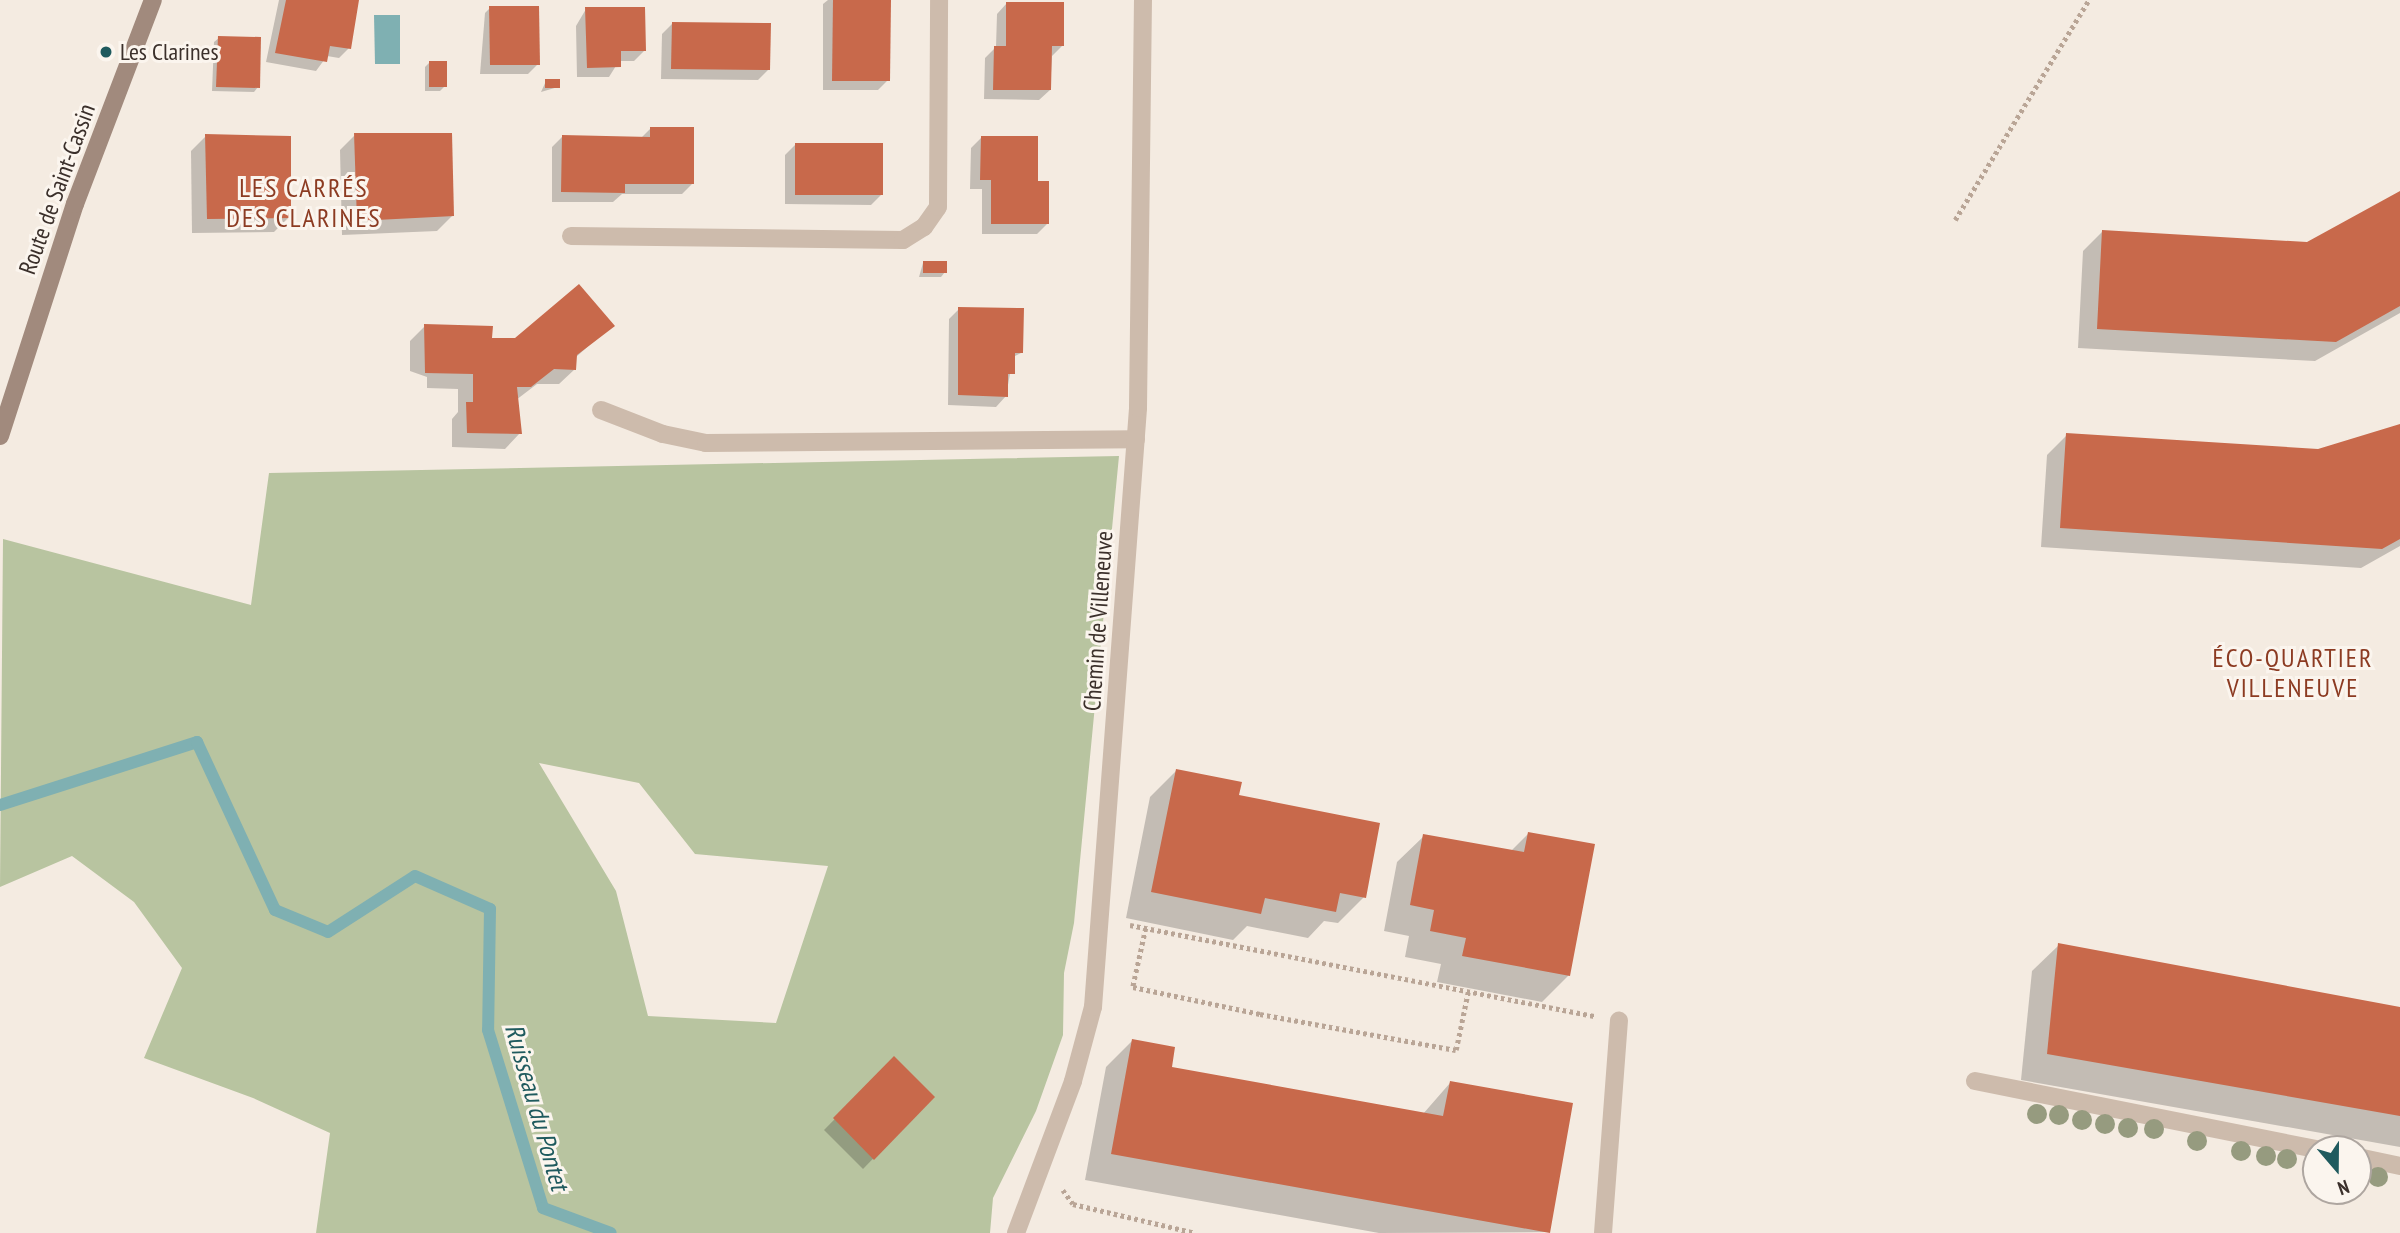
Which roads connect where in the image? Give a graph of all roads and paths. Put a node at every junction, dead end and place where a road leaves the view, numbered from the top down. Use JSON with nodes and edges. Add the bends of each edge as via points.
{"nodes":[{"id":1,"x":153,"y":0,"type":"edge"},
{"id":2,"x":939,"y":0,"type":"edge"},
{"id":3,"x":1143,"y":0,"type":"edge"},
{"id":4,"x":2090,"y":0,"type":"edge"},
{"id":5,"x":1955,"y":220,"type":"dead end"},
{"id":6,"x":571,"y":236,"type":"dead end"},
{"id":7,"x":601,"y":410,"type":"dead end"},
{"id":8,"x":0,"y":436,"type":"edge"},
{"id":9,"x":1136,"y":439,"type":"junction"},
{"id":10,"x":1130,"y":925,"type":"dead end"},
{"id":11,"x":1146,"y":928,"type":"junction"},
{"id":12,"x":1468,"y":992,"type":"junction"},
{"id":13,"x":1619,"y":1021,"type":"joint"},
{"id":14,"x":1975,"y":1081,"type":"dead end"},
{"id":15,"x":2302,"y":1146,"type":"edge"},
{"id":16,"x":2372,"y":1160,"type":"edge"},
{"id":17,"x":1040,"y":1162,"type":"junction"},
{"id":18,"x":2400,"y":1166,"type":"edge"},
{"id":19,"x":1016,"y":1233,"type":"edge"},
{"id":20,"x":1196,"y":1233,"type":"edge"},
{"id":21,"x":1603,"y":1233,"type":"edge"}],
"edges":[{"from":1,"to":8,"type":"street","name":"Route de Saint-Cassin","via":[[75,204]]},
{"from":2,"to":6,"type":"street","via":[[938,207],[924,228],[903,240]]},
{"from":3,"to":9,"type":"street","name":"Chemin de Villeneuve"},
{"from":4,"to":5,"type":"path"},
{"from":7,"to":9,"type":"street","via":[[663,434],[706,443]]},
{"from":9,"to":17,"type":"street","name":"Chemin de Villeneuve","via":[[1093,1007],[1073,1081]]},
{"from":10,"to":11,"type":"path"},
{"from":11,"to":12,"type":"path"},
{"from":11,"to":12,"type":"path","via":[[1133,987],[1260,1014],[1456,1050]]},
{"from":12,"to":13,"type":"path"},
{"from":13,"to":21,"type":"street"},
{"from":14,"to":15,"type":"street"},
{"from":16,"to":18,"type":"street"},
{"from":17,"to":19,"type":"street","name":"Chemin de Villeneuve"},
{"from":17,"to":20,"type":"path","via":[[1073,1204]]}]}
